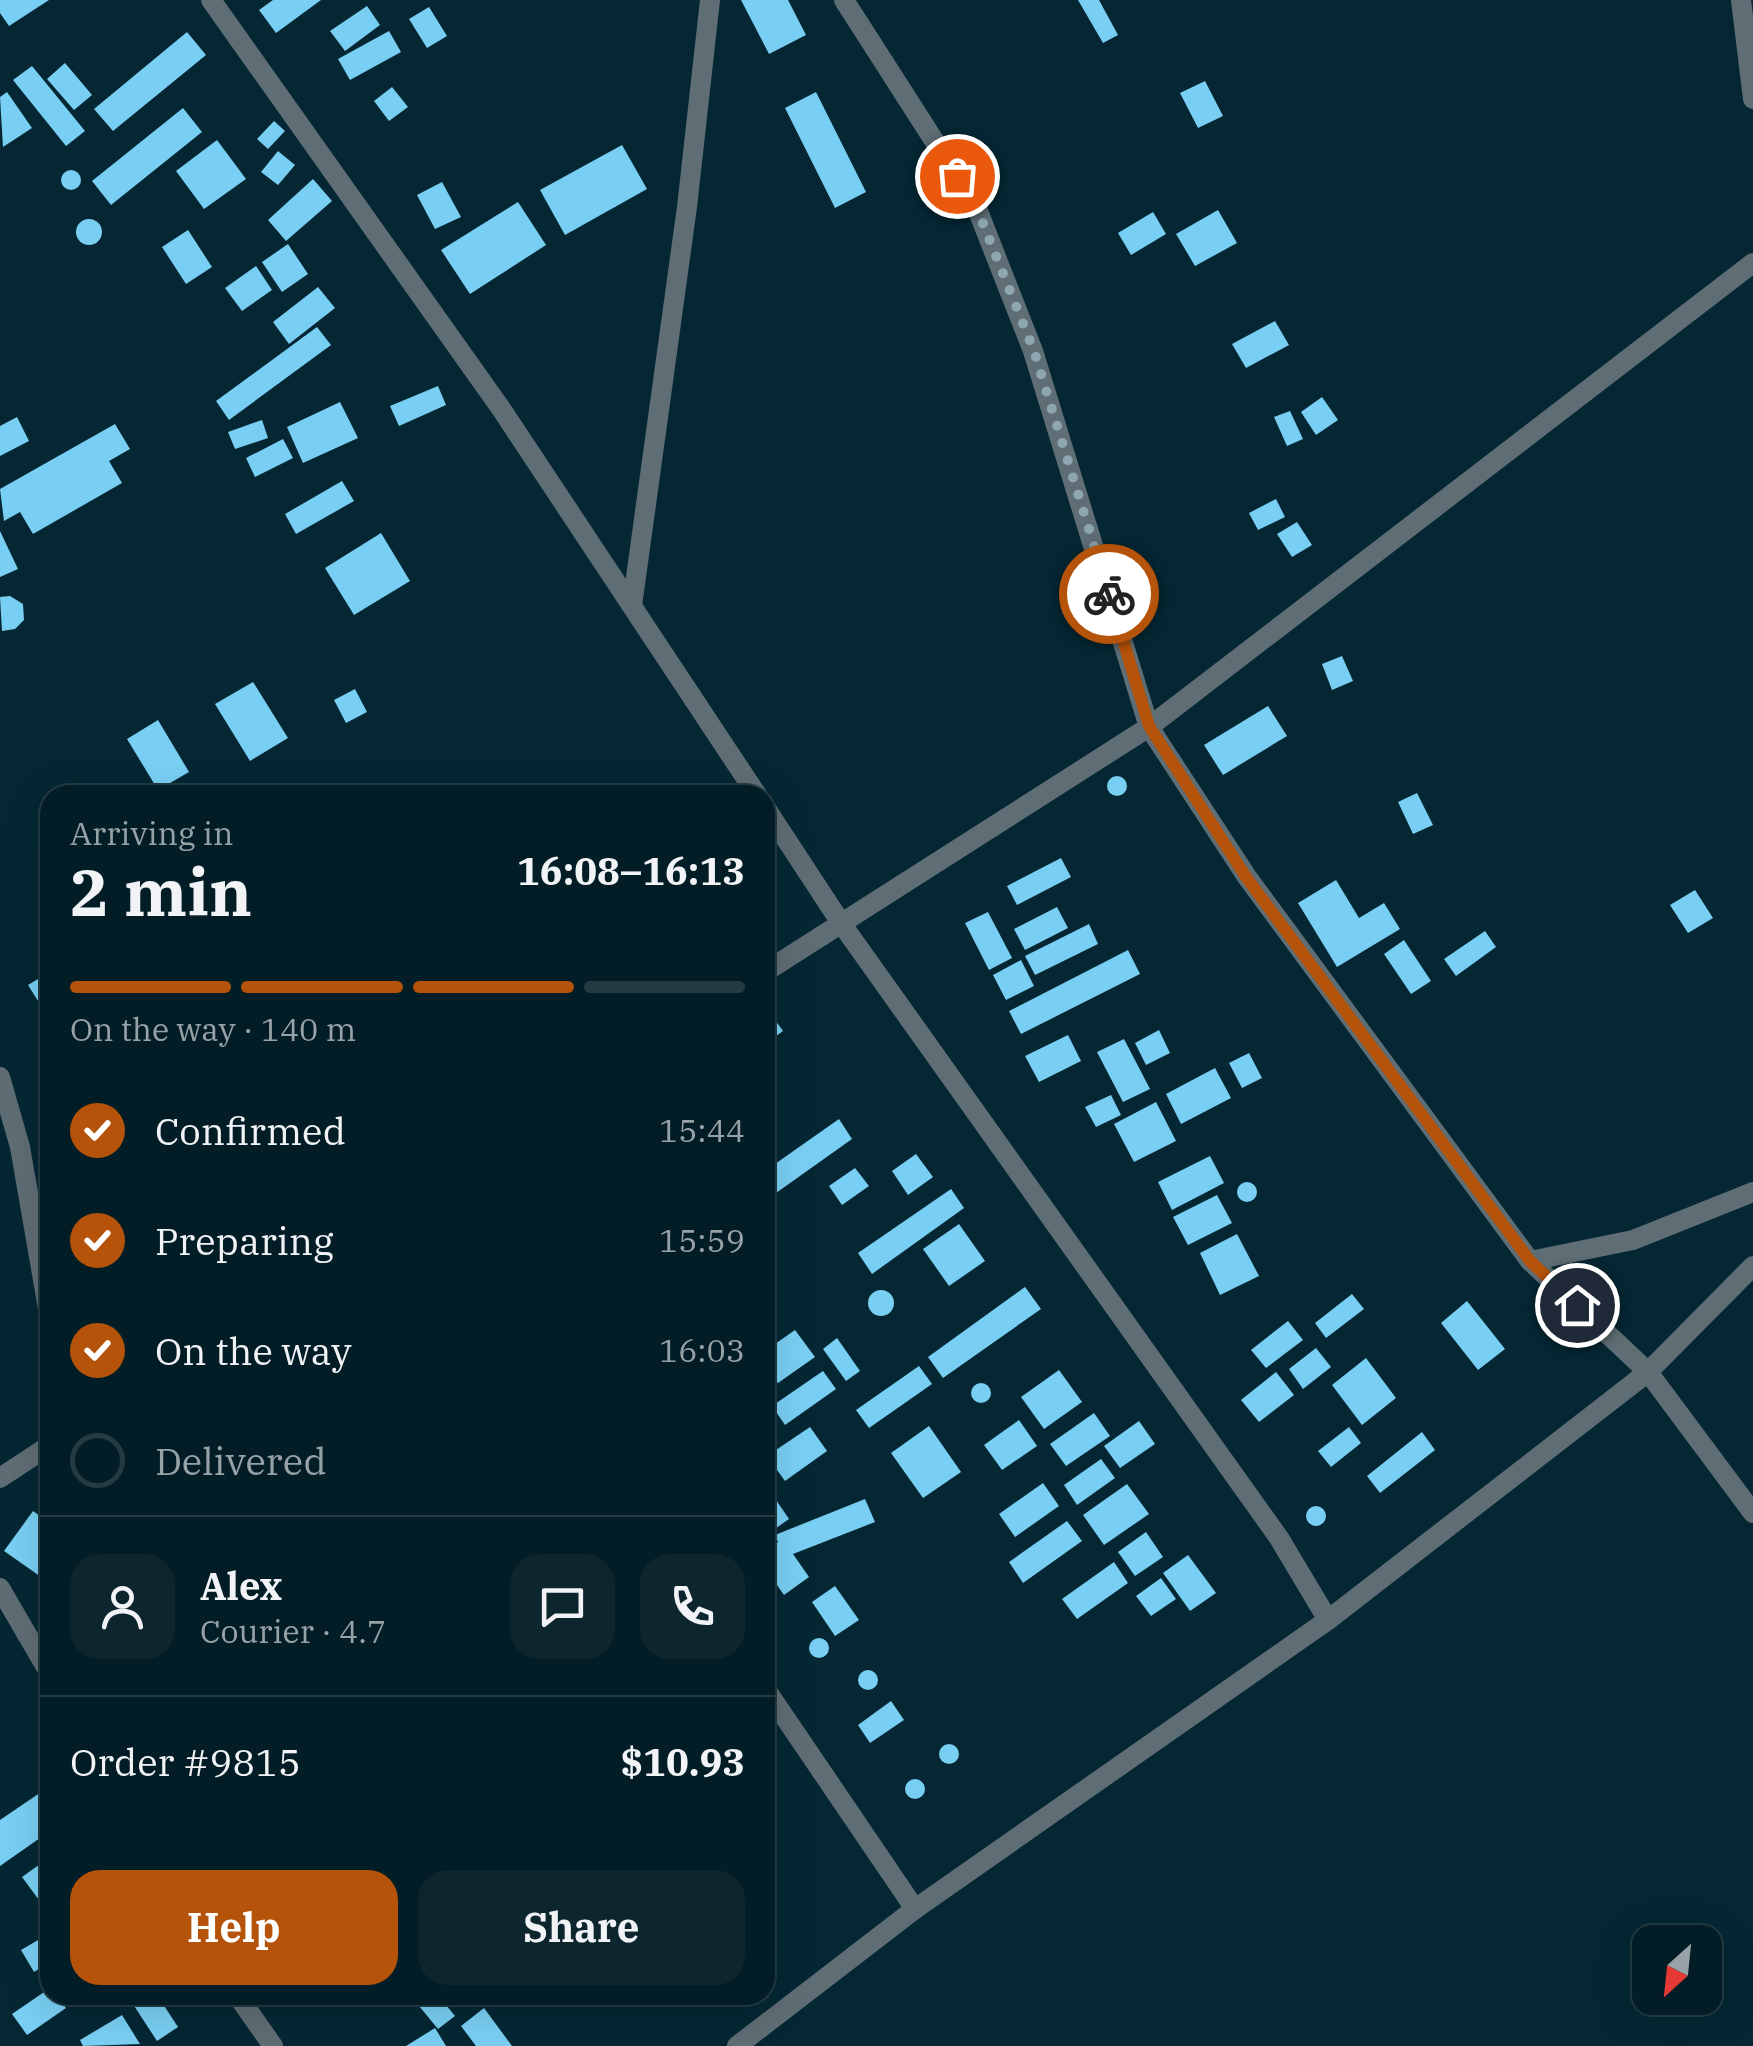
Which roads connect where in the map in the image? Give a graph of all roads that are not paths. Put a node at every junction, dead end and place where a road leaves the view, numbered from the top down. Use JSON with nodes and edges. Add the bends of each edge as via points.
{"nodes":[{"id":1,"x":212,"y":0,"type":"edge"},
{"id":2,"x":710,"y":0,"type":"edge"},
{"id":3,"x":844,"y":0,"type":"edge"},
{"id":4,"x":1741,"y":0,"type":"edge"},
{"id":5,"x":1753,"y":99,"type":"edge"},
{"id":6,"x":1753,"y":263,"type":"edge"},
{"id":7,"x":632,"y":606,"type":"junction"},
{"id":8,"x":1149,"y":726,"type":"junction"},
{"id":9,"x":750,"y":785,"type":"edge"},
{"id":10,"x":775,"y":822,"type":"edge"},
{"id":11,"x":841,"y":922,"type":"junction"},
{"id":12,"x":775,"y":965,"type":"edge"},
{"id":13,"x":0,"y":1077,"type":"edge"},
{"id":14,"x":1753,"y":1192,"type":"edge"},
{"id":15,"x":1530,"y":1261,"type":"junction"},
{"id":16,"x":40,"y":1262,"type":"edge"},
{"id":17,"x":1753,"y":1266,"type":"edge"},
{"id":18,"x":1648,"y":1372,"type":"junction"},
{"id":19,"x":40,"y":1452,"type":"edge"},
{"id":20,"x":0,"y":1478,"type":"edge"},
{"id":21,"x":1753,"y":1513,"type":"edge"},
{"id":22,"x":0,"y":1588,"type":"edge"},
{"id":23,"x":1328,"y":1620,"type":"junction"},
{"id":24,"x":40,"y":1657,"type":"edge"},
{"id":25,"x":775,"y":1703,"type":"edge"},
{"id":26,"x":915,"y":1909,"type":"junction"},
{"id":27,"x":244,"y":2005,"type":"edge"},
{"id":28,"x":273,"y":2046,"type":"edge"},
{"id":29,"x":737,"y":2046,"type":"edge"}],
"edges":[{"from":1,"to":7,"type":"street"},
{"from":2,"to":7,"type":"street"},
{"from":3,"to":8,"type":"street","via":[[976,206],[1034,351]]},
{"from":4,"to":5,"type":"street"},
{"from":6,"to":8,"type":"street"},
{"from":7,"to":9,"type":"street"},
{"from":8,"to":11,"type":"street"},
{"from":8,"to":15,"type":"street","via":[[1246,877]]},
{"from":10,"to":11,"type":"street"},
{"from":11,"to":12,"type":"street"},
{"from":11,"to":23,"type":"street","via":[[1278,1538]]},
{"from":13,"to":16,"type":"street"},
{"from":14,"to":15,"type":"street","via":[[1634,1240]]},
{"from":15,"to":18,"type":"street"},
{"from":17,"to":18,"type":"street"},
{"from":18,"to":21,"type":"street"},
{"from":18,"to":23,"type":"street"},
{"from":19,"to":20,"type":"street"},
{"from":22,"to":24,"type":"street"},
{"from":23,"to":26,"type":"street"},
{"from":25,"to":26,"type":"street"},
{"from":26,"to":29,"type":"street"},
{"from":27,"to":28,"type":"street"}]}
